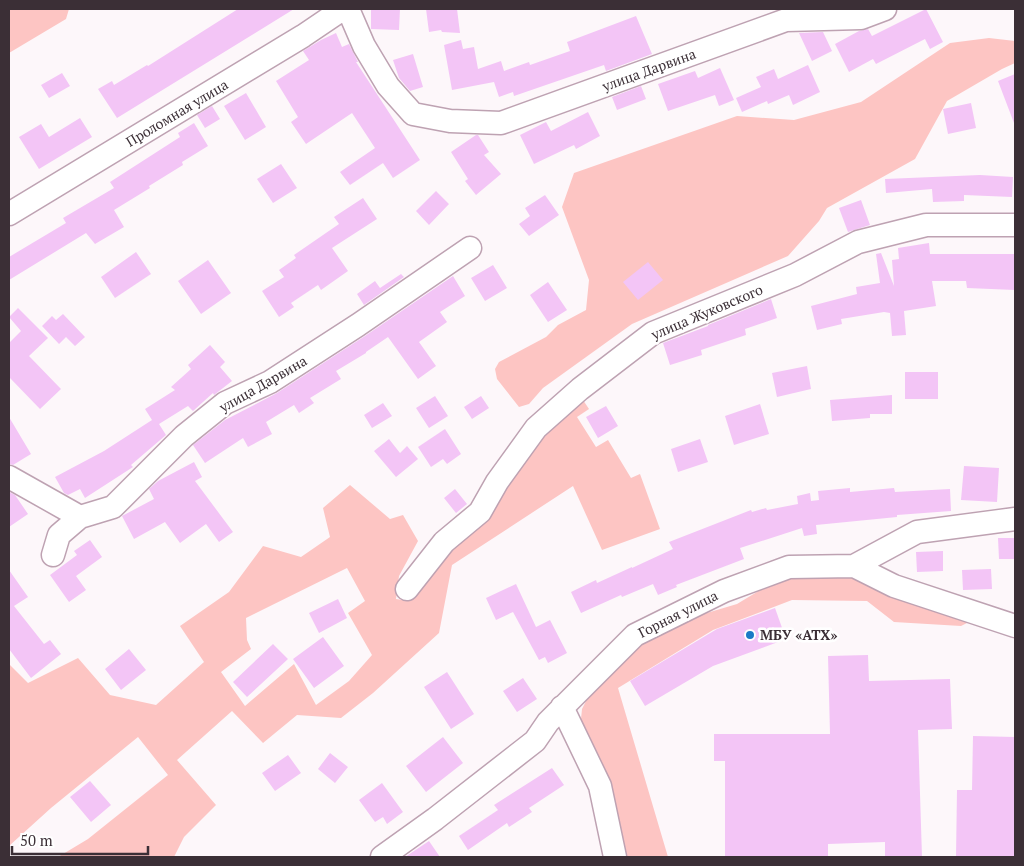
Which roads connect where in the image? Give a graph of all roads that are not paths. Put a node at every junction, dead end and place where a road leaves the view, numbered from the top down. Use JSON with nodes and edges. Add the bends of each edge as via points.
{"nodes":[{"id":1,"x":343,"y":9,"type":"edge"},
{"id":2,"x":348,"y":9,"type":"edge"},
{"id":3,"x":885,"y":9,"type":"edge"},
{"id":4,"x":9,"y":214,"type":"edge"},
{"id":5,"x":1015,"y":224,"type":"edge"},
{"id":6,"x":470,"y":248,"type":"dead end"},
{"id":7,"x":9,"y":477,"type":"edge"},
{"id":8,"x":80,"y":517,"type":"junction"},
{"id":9,"x":1015,"y":519,"type":"edge"},
{"id":10,"x":52,"y":555,"type":"dead end"},
{"id":11,"x":854,"y":566,"type":"junction"},
{"id":12,"x":407,"y":589,"type":"dead end"},
{"id":13,"x":1015,"y":626,"type":"edge"},
{"id":14,"x":562,"y":707,"type":"junction"},
{"id":15,"x":382,"y":857,"type":"edge"},
{"id":16,"x":616,"y":857,"type":"edge"}],
"edges":[{"from":1,"to":4,"type":"street","name":"Проломная улица"},
{"from":2,"to":3,"type":"street","name":"улица Дарвина","via":[[364,46],[388,86],[413,114],[450,121],[501,123],[786,20],[861,18]]},
{"from":5,"to":12,"type":"street","name":"улица Жуковского","via":[[926,224],[858,242],[795,275],[653,333],[580,389],[536,428],[480,512],[444,542]]},
{"from":6,"to":8,"type":"street","name":"улица Дарвина","via":[[270,382],[225,403],[184,436],[113,506]]},
{"from":7,"to":8,"type":"street"},
{"from":8,"to":10,"type":"street","name":"улица Дарвина","via":[[60,535]]},
{"from":9,"to":11,"type":"street","name":"Горная улица","via":[[917,532]]},
{"from":11,"to":13,"type":"street","via":[[894,586]]},
{"from":11,"to":14,"type":"street","name":"Горная улица","via":[[789,567],[724,591],[635,635]]},
{"from":14,"to":15,"type":"street","name":"Горная улица","via":[[535,741],[436,820]]},
{"from":14,"to":16,"type":"street","via":[[600,786]]}]}
